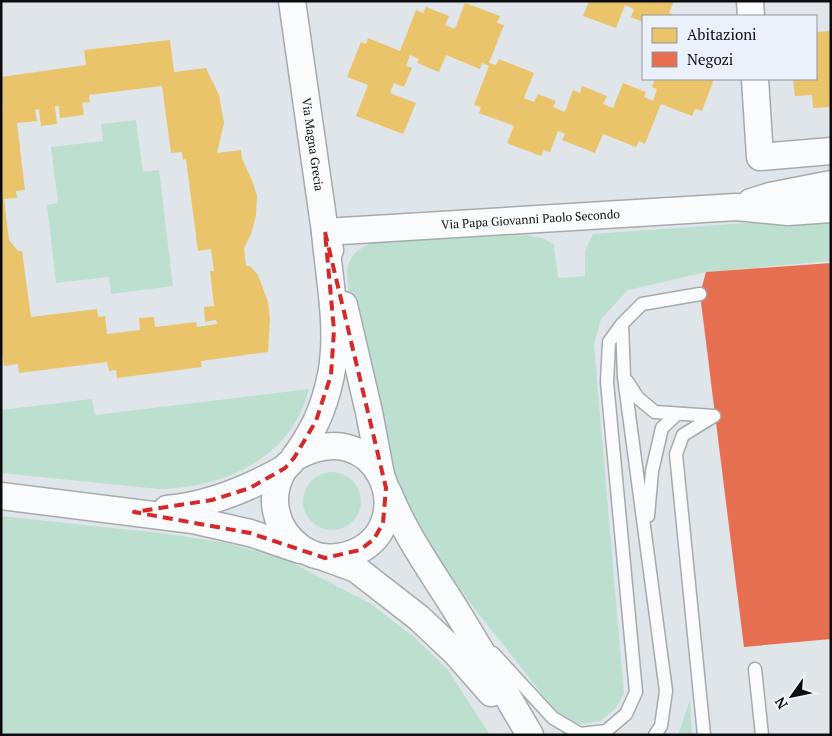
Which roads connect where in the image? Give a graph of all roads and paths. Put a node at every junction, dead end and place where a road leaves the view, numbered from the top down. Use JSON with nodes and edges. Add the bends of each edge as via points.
{"nodes":[{"id":1,"x":292,"y":1,"type":"edge"},
{"id":2,"x":750,"y":1,"type":"edge"},
{"id":3,"x":751,"y":15,"type":"edge"},
{"id":4,"x":755,"y":80,"type":"edge"},
{"id":5,"x":831,"y":152,"type":"edge"},
{"id":6,"x":831,"y":161,"type":"edge"},
{"id":7,"x":831,"y":184,"type":"edge"},
{"id":8,"x":770,"y":196,"type":"junction"},
{"id":9,"x":736,"y":207,"type":"junction"},
{"id":10,"x":831,"y":209,"type":"edge"},
{"id":11,"x":325,"y":232,"type":"junction"},
{"id":12,"x":700,"y":294,"type":"dead end"},
{"id":13,"x":622,"y":324,"type":"junction"},
{"id":14,"x":624,"y":377,"type":"junction"},
{"id":15,"x":677,"y":414,"type":"junction"},
{"id":16,"x":290,"y":463,"type":"junction"},
{"id":17,"x":384,"y":481,"type":"junction"},
{"id":18,"x":1,"y":496,"type":"edge"},
{"id":19,"x":134,"y":512,"type":"junction"},
{"id":20,"x":645,"y":541,"type":"junction"},
{"id":21,"x":316,"y":555,"type":"junction"},
{"id":22,"x":460,"y":617,"type":"junction"},
{"id":23,"x":755,"y":669,"type":"dead end"},
{"id":24,"x":528,"y":735,"type":"edge"},
{"id":25,"x":656,"y":735,"type":"edge"},
{"id":26,"x":704,"y":735,"type":"edge"},
{"id":27,"x":762,"y":735,"type":"edge"}],
"edges":[{"from":1,"to":11,"type":"street","name":"Via Magna Grecia"},
{"from":2,"to":3,"type":"street"},
{"from":4,"to":5,"type":"street","via":[[760,157]]},
{"from":6,"to":8,"type":"street"},
{"from":7,"to":8,"type":"street","name":"Via Papa Giovanni Paolo Secondo"},
{"from":8,"to":9,"type":"street","name":"Via Papa Giovanni Paolo Secondo"},
{"from":9,"to":10,"type":"street","name":"Via Papa Giovanni Paolo Secondo","via":[[788,212]]},
{"from":9,"to":11,"type":"street","name":"Via Papa Giovanni Paolo Secondo"},
{"from":11,"to":16,"type":"street","via":[[334,330],[331,376],[316,421]]},
{"from":11,"to":17,"type":"street","name":"Via Magna Grecia"},
{"from":12,"to":13,"type":"lane","via":[[642,304]]},
{"from":13,"to":14,"type":"lane"},
{"from":13,"to":22,"type":"lane","via":[[609,342],[607,382],[636,692],[626,714],[606,730],[580,734],[553,718]]},
{"from":14,"to":15,"type":"lane","via":[[638,398],[655,412]]},
{"from":14,"to":20,"type":"lane"},
{"from":15,"to":20,"type":"lane","via":[[662,428],[652,471]]},
{"from":15,"to":26,"type":"lane","via":[[714,416],[683,435],[676,454]]},
{"from":16,"to":17,"type":"street","via":[[312,448],[332,444],[351,448],[369,459]]},
{"from":16,"to":19,"type":"street","via":[[250,488],[212,500]]},
{"from":16,"to":21,"type":"street","via":[[276,486],[274,506],[279,524],[290,541]]},
{"from":17,"to":21,"type":"street","via":[[388,506],[374,539],[343,557]]},
{"from":17,"to":22,"type":"street","via":[[399,519]]},
{"from":18,"to":19,"type":"street"},
{"from":19,"to":21,"type":"street","via":[[222,526]]},
{"from":20,"to":25,"type":"lane","via":[[666,691],[661,726]]},
{"from":21,"to":24,"type":"street","via":[[356,569],[419,618],[462,659]]},
{"from":22,"to":24,"type":"street"},
{"from":23,"to":27,"type":"lane"}]}
